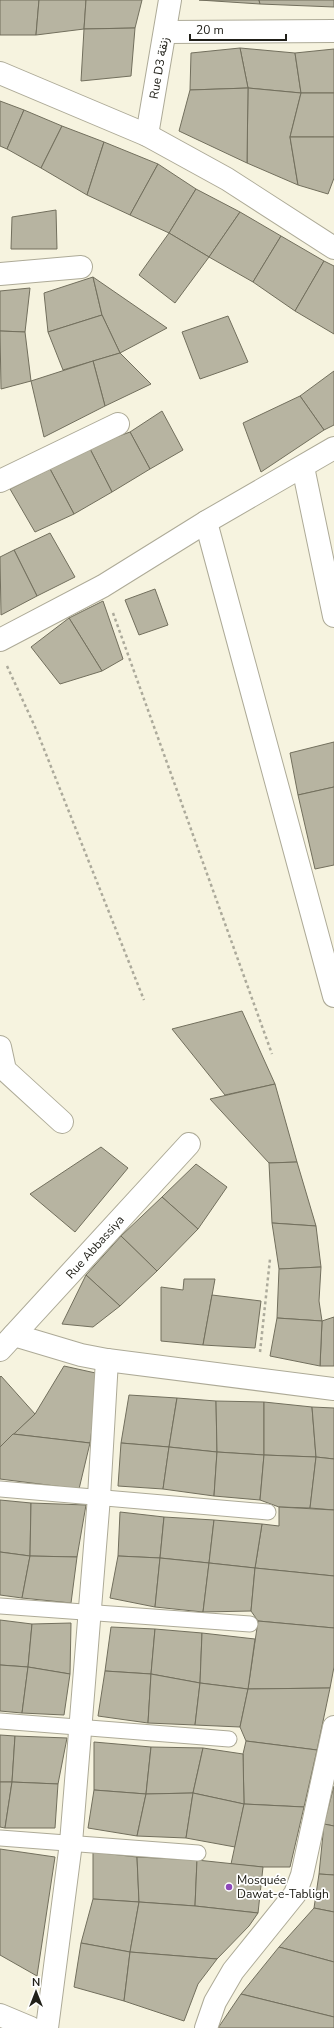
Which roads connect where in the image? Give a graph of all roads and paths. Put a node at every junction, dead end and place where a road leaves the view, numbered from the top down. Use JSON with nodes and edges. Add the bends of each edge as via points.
{"nodes":[{"id":1,"x":170,"y":0,"type":"edge"},
{"id":2,"x":334,"y":31,"type":"edge"},
{"id":3,"x":165,"y":32,"type":"junction"},
{"id":4,"x":0,"y":73,"type":"edge"},
{"id":5,"x":147,"y":135,"type":"junction"},
{"id":6,"x":331,"y":241,"type":"edge"},
{"id":7,"x":81,"y":267,"type":"dead end"},
{"id":8,"x":0,"y":274,"type":"edge"},
{"id":9,"x":118,"y":424,"type":"dead end"},
{"id":10,"x":334,"y":448,"type":"edge"},
{"id":11,"x":303,"y":467,"type":"junction"},
{"id":12,"x":0,"y":481,"type":"edge"},
{"id":13,"x":206,"y":522,"type":"junction"},
{"id":14,"x":103,"y":586,"type":"junction"},
{"id":15,"x":334,"y":616,"type":"edge"},
{"id":16,"x":0,"y":640,"type":"edge"},
{"id":17,"x":6,"y":664,"type":"dead end"},
{"id":18,"x":334,"y":996,"type":"edge"},
{"id":19,"x":144,"y":1000,"type":"dead end"},
{"id":20,"x":0,"y":1047,"type":"edge"},
{"id":21,"x":272,"y":1054,"type":"dead end"},
{"id":22,"x":62,"y":1122,"type":"dead end"},
{"id":23,"x":189,"y":1144,"type":"dead end"},
{"id":24,"x":270,"y":1259,"type":"dead end"},
{"id":25,"x":7,"y":1342,"type":"edge"},
{"id":26,"x":108,"y":1360,"type":"junction"},
{"id":27,"x":257,"y":1378,"type":"junction"},
{"id":28,"x":334,"y":1389,"type":"edge"},
{"id":29,"x":0,"y":1489,"type":"edge"},
{"id":30,"x":99,"y":1497,"type":"junction"},
{"id":31,"x":268,"y":1512,"type":"dead end"},
{"id":32,"x":0,"y":1606,"type":"edge"},
{"id":33,"x":90,"y":1612,"type":"junction"},
{"id":34,"x":250,"y":1624,"type":"dead end"},
{"id":35,"x":0,"y":1721,"type":"edge"},
{"id":36,"x":80,"y":1727,"type":"junction"},
{"id":37,"x":334,"y":1727,"type":"edge"},
{"id":38,"x":229,"y":1739,"type":"dead end"},
{"id":39,"x":0,"y":1838,"type":"edge"},
{"id":40,"x":71,"y":1843,"type":"junction"},
{"id":41,"x":198,"y":1852,"type":"dead end"},
{"id":42,"x":0,"y":2015,"type":"edge"},
{"id":43,"x":31,"y":2028,"type":"edge"},
{"id":44,"x":47,"y":2028,"type":"edge"},
{"id":45,"x":206,"y":2028,"type":"edge"}],
"edges":[{"from":1,"to":3,"type":"street","name":"Rue D3 زنقة"},
{"from":2,"to":3,"type":"street"},
{"from":3,"to":5,"type":"street","name":"Rue D3 زنقة"},
{"from":4,"to":5,"type":"street"},
{"from":5,"to":6,"type":"street"},
{"from":7,"to":8,"type":"street"},
{"from":9,"to":12,"type":"street"},
{"from":10,"to":11,"type":"street"},
{"from":11,"to":13,"type":"street"},
{"from":11,"to":15,"type":"street"},
{"from":13,"to":14,"type":"street"},
{"from":13,"to":18,"type":"street"},
{"from":14,"to":16,"type":"street"},
{"from":14,"to":21,"type":"path"},
{"from":17,"to":19,"type":"path","via":[[39,736]]},
{"from":20,"to":22,"type":"street","via":[[5,1070]]},
{"from":23,"to":25,"type":"street","name":"Rue Abbassiya"},
{"from":24,"to":27,"type":"path"},
{"from":25,"to":26,"type":"street"},
{"from":26,"to":27,"type":"street"},
{"from":26,"to":30,"type":"street"},
{"from":27,"to":28,"type":"street"},
{"from":29,"to":30,"type":"lane"},
{"from":30,"to":31,"type":"lane"},
{"from":30,"to":33,"type":"street"},
{"from":32,"to":33,"type":"lane"},
{"from":33,"to":34,"type":"lane"},
{"from":33,"to":36,"type":"street"},
{"from":35,"to":36,"type":"lane"},
{"from":36,"to":38,"type":"lane"},
{"from":36,"to":40,"type":"street"},
{"from":37,"to":45,"type":"street","via":[[302,1875],[295,1894],[232,1971],[215,2002]]},
{"from":39,"to":40,"type":"lane"},
{"from":40,"to":41,"type":"lane"},
{"from":40,"to":44,"type":"street"},
{"from":42,"to":43,"type":"street"}]}
